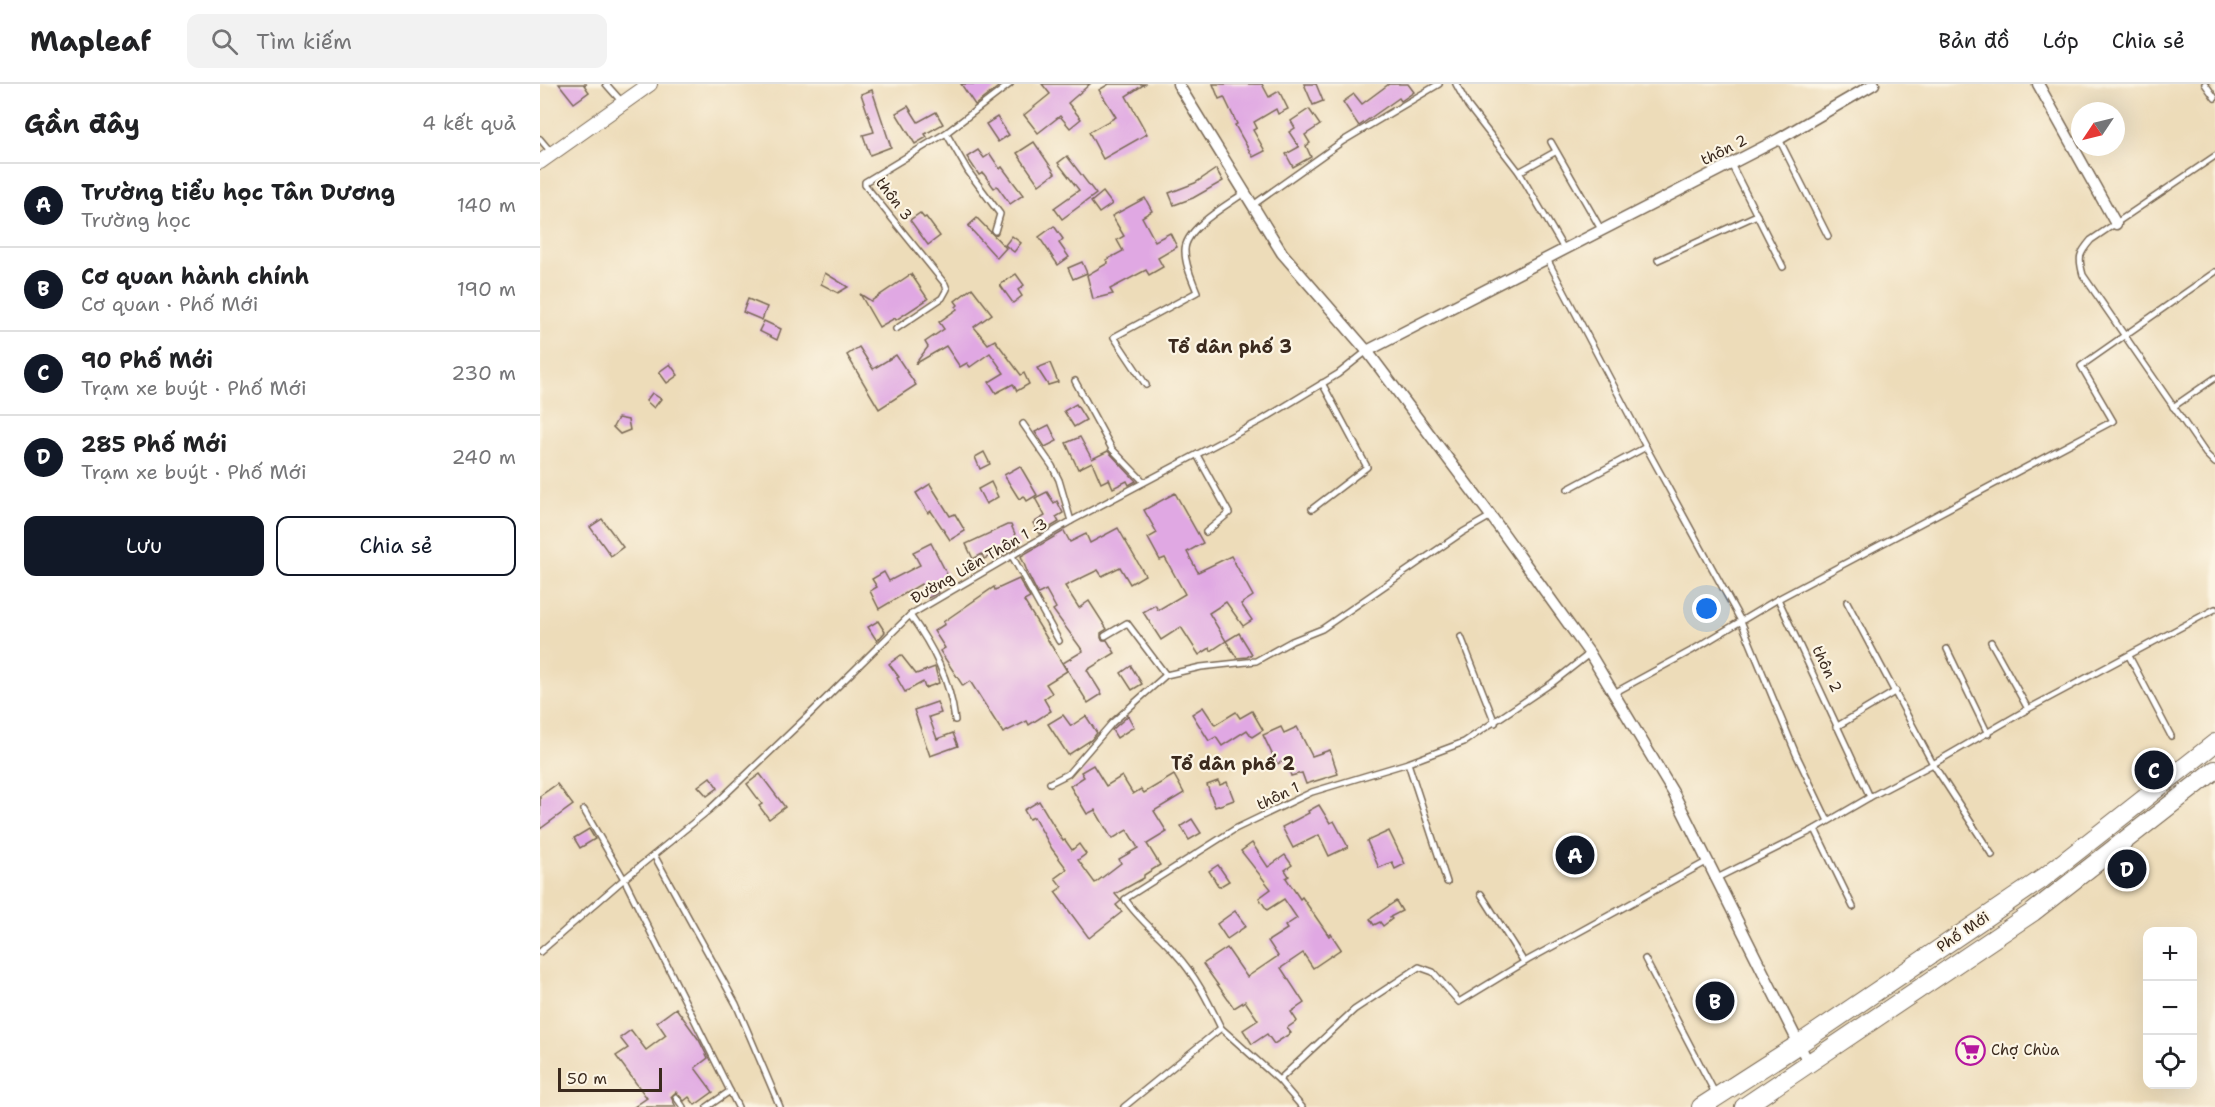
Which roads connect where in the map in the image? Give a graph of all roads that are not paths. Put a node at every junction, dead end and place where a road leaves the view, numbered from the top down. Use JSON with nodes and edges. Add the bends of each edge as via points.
{"nodes":[{"id":1,"x":606,"y":84,"type":"edge"},
{"id":2,"x":1010,"y":84,"type":"edge"},
{"id":3,"x":1178,"y":84,"type":"edge"},
{"id":4,"x":1439,"y":84,"type":"edge"},
{"id":5,"x":1455,"y":84,"type":"edge"},
{"id":6,"x":2038,"y":84,"type":"edge"},
{"id":7,"x":2205,"y":84,"type":"edge"},
{"id":8,"x":1871,"y":85,"type":"edge"},
{"id":9,"x":644,"y":86,"type":"edge"},
{"id":10,"x":2215,"y":98,"type":"edge"},
{"id":11,"x":623,"y":103,"type":"junction"},
{"id":12,"x":946,"y":133,"type":"junction"},
{"id":13,"x":540,"y":139,"type":"edge"},
{"id":14,"x":1779,"y":139,"type":"junction"},
{"id":15,"x":1551,"y":142,"type":"dead end"},
{"id":16,"x":1555,"y":152,"type":"junction"},
{"id":17,"x":553,"y":153,"type":"junction"},
{"id":18,"x":2215,"y":156,"type":"edge"},
{"id":19,"x":540,"y":162,"type":"edge"},
{"id":20,"x":1731,"y":164,"type":"junction"},
{"id":21,"x":1519,"y":172,"type":"junction"},
{"id":22,"x":1244,"y":193,"type":"junction"},
{"id":23,"x":1252,"y":206,"type":"junction"},
{"id":24,"x":1757,"y":215,"type":"junction"},
{"id":25,"x":2116,"y":224,"type":"junction"},
{"id":26,"x":995,"y":231,"type":"dead end"},
{"id":27,"x":1602,"y":231,"type":"junction"},
{"id":28,"x":1828,"y":236,"type":"dead end"},
{"id":29,"x":1564,"y":249,"type":"junction"},
{"id":30,"x":1547,"y":259,"type":"junction"},
{"id":31,"x":1658,"y":260,"type":"dead end"},
{"id":32,"x":1783,"y":267,"type":"dead end"},
{"id":33,"x":2215,"y":272,"type":"edge"},
{"id":34,"x":896,"y":329,"type":"dead end"},
{"id":35,"x":2124,"y":335,"type":"junction"},
{"id":36,"x":1367,"y":351,"type":"junction"},
{"id":37,"x":2215,"y":378,"type":"edge"},
{"id":38,"x":1075,"y":381,"type":"dead end"},
{"id":39,"x":1322,"y":383,"type":"junction"},
{"id":40,"x":1146,"y":385,"type":"dead end"},
{"id":41,"x":2173,"y":407,"type":"junction"},
{"id":42,"x":1023,"y":424,"type":"dead end"},
{"id":43,"x":1646,"y":447,"type":"junction"},
{"id":44,"x":1197,"y":455,"type":"junction"},
{"id":45,"x":2215,"y":463,"type":"edge"},
{"id":46,"x":1144,"y":482,"type":"junction"},
{"id":47,"x":1568,"y":489,"type":"dead end"},
{"id":48,"x":1312,"y":509,"type":"dead end"},
{"id":49,"x":1491,"y":516,"type":"junction"},
{"id":50,"x":1071,"y":520,"type":"junction"},
{"id":51,"x":1206,"y":532,"type":"dead end"},
{"id":52,"x":1012,"y":556,"type":"junction"},
{"id":53,"x":1778,"y":599,"type":"junction"},
{"id":54,"x":1847,"y":602,"type":"dead end"},
{"id":55,"x":2215,"y":609,"type":"edge"},
{"id":56,"x":910,"y":615,"type":"junction"},
{"id":57,"x":1741,"y":621,"type":"junction"},
{"id":58,"x":1105,"y":636,"type":"dead end"},
{"id":59,"x":1461,"y":637,"type":"dead end"},
{"id":60,"x":1059,"y":641,"type":"dead end"},
{"id":61,"x":1991,"y":642,"type":"dead end"},
{"id":62,"x":1947,"y":649,"type":"dead end"},
{"id":63,"x":1590,"y":654,"type":"junction"},
{"id":64,"x":2129,"y":656,"type":"junction"},
{"id":65,"x":1166,"y":675,"type":"junction"},
{"id":66,"x":1896,"y":692,"type":"junction"},
{"id":67,"x":1614,"y":693,"type":"junction"},
{"id":68,"x":2028,"y":709,"type":"junction"},
{"id":69,"x":955,"y":720,"type":"dead end"},
{"id":70,"x":1495,"y":723,"type":"junction"},
{"id":71,"x":1836,"y":727,"type":"junction"},
{"id":72,"x":1988,"y":734,"type":"junction"},
{"id":73,"x":2171,"y":736,"type":"dead end"},
{"id":74,"x":2215,"y":743,"type":"edge"},
{"id":75,"x":1408,"y":763,"type":"junction"},
{"id":76,"x":1933,"y":764,"type":"junction"},
{"id":77,"x":2215,"y":770,"type":"edge"},
{"id":78,"x":1050,"y":783,"type":"dead end"},
{"id":79,"x":1870,"y":796,"type":"junction"},
{"id":80,"x":584,"y":810,"type":"dead end"},
{"id":81,"x":1828,"y":821,"type":"junction"},
{"id":82,"x":1815,"y":829,"type":"junction"},
{"id":83,"x":654,"y":855,"type":"junction"},
{"id":84,"x":1992,"y":855,"type":"dead end"},
{"id":85,"x":1707,"y":861,"type":"junction"},
{"id":86,"x":624,"y":879,"type":"junction"},
{"id":87,"x":1715,"y":879,"type":"junction"},
{"id":88,"x":1447,"y":882,"type":"dead end"},
{"id":89,"x":1481,"y":894,"type":"dead end"},
{"id":90,"x":1853,"y":907,"type":"dead end"},
{"id":91,"x":540,"y":952,"type":"edge"},
{"id":92,"x":1645,"y":959,"type":"dead end"},
{"id":93,"x":1524,"y":963,"type":"junction"},
{"id":94,"x":1221,"y":1028,"type":"junction"},
{"id":95,"x":1799,"y":1044,"type":"junction"},
{"id":96,"x":1809,"y":1064,"type":"junction"},
{"id":97,"x":1279,"y":1080,"type":"junction"},
{"id":98,"x":730,"y":1091,"type":"junction"},
{"id":99,"x":676,"y":1097,"type":"dead end"},
{"id":100,"x":1718,"y":1099,"type":"junction"},
{"id":101,"x":683,"y":1107,"type":"edge"},
{"id":102,"x":707,"y":1107,"type":"edge"},
{"id":103,"x":738,"y":1107,"type":"edge"},
{"id":104,"x":780,"y":1107,"type":"edge"},
{"id":105,"x":1124,"y":1107,"type":"edge"},
{"id":106,"x":1302,"y":1107,"type":"edge"},
{"id":107,"x":1701,"y":1107,"type":"edge"},
{"id":108,"x":1743,"y":1107,"type":"edge"}],
"edges":[{"from":1,"to":11,"type":"lane"},
{"from":2,"to":12,"type":"lane","name":"thôn 3"},
{"from":3,"to":22,"type":"street"},
{"from":4,"to":23,"type":"lane","via":[[1343,141]]},
{"from":5,"to":21,"type":"lane"},
{"from":6,"to":25,"type":"street"},
{"from":7,"to":10,"type":"lane"},
{"from":8,"to":14,"type":"street","name":"thôn 2"},
{"from":9,"to":11,"type":"street"},
{"from":11,"to":17,"type":"street"},
{"from":12,"to":26,"type":"lane","via":[[1000,214]]},
{"from":12,"to":34,"type":"lane","name":"thôn 3","via":[[865,182],[947,290],[942,298]]},
{"from":13,"to":17,"type":"lane"},
{"from":14,"to":20,"type":"street","name":"thôn 2"},
{"from":14,"to":28,"type":"lane"},
{"from":15,"to":16,"type":"lane"},
{"from":16,"to":21,"type":"lane"},
{"from":16,"to":27,"type":"lane"},
{"from":17,"to":19,"type":"street"},
{"from":18,"to":25,"type":"lane"},
{"from":20,"to":24,"type":"lane"},
{"from":20,"to":27,"type":"street","name":"thôn 2"},
{"from":21,"to":29,"type":"lane"},
{"from":22,"to":23,"type":"street"},
{"from":22,"to":40,"type":"lane","via":[[1186,240],[1187,262],[1197,292],[1114,337]]},
{"from":23,"to":36,"type":"street","via":[[1282,253]]},
{"from":24,"to":31,"type":"lane"},
{"from":24,"to":32,"type":"lane"},
{"from":25,"to":35,"type":"lane","via":[[2091,240],[2080,253],[2080,265]]},
{"from":27,"to":29,"type":"street","name":"thôn 2"},
{"from":29,"to":30,"type":"street","name":"thôn 2"},
{"from":30,"to":36,"type":"street","name":"thôn 2"},
{"from":30,"to":43,"type":"lane"},
{"from":33,"to":35,"type":"lane"},
{"from":35,"to":41,"type":"lane"},
{"from":35,"to":53,"type":"lane","via":[[2081,366],[2113,421]]},
{"from":36,"to":39,"type":"lane","name":"Đường Liên Thôn 1 -3"},
{"from":36,"to":49,"type":"street"},
{"from":37,"to":41,"type":"lane"},
{"from":38,"to":46,"type":"lane","via":[[1112,449]]},
{"from":39,"to":44,"type":"lane","name":"Đường Liên Thôn 1 -3"},
{"from":39,"to":48,"type":"lane","via":[[1367,467]]},
{"from":41,"to":45,"type":"lane"},
{"from":42,"to":50,"type":"lane","via":[[1052,466]]},
{"from":43,"to":47,"type":"lane"},
{"from":43,"to":57,"type":"lane"},
{"from":44,"to":46,"type":"lane","name":"Đường Liên Thôn 1 -3"},
{"from":44,"to":51,"type":"lane","via":[[1228,513]]},
{"from":46,"to":50,"type":"lane","name":"Đường Liên Thôn 1 -3"},
{"from":49,"to":63,"type":"street"},
{"from":49,"to":65,"type":"lane","via":[[1322,629],[1256,661]]},
{"from":50,"to":52,"type":"lane","name":"Đường Liên Thôn 1 -3"},
{"from":52,"to":56,"type":"lane","name":"Đường Liên Thôn 1 -3"},
{"from":52,"to":60,"type":"lane"},
{"from":53,"to":57,"type":"lane"},
{"from":53,"to":71,"type":"lane","name":"thôn 2"},
{"from":54,"to":66,"type":"lane"},
{"from":55,"to":64,"type":"lane"},
{"from":56,"to":69,"type":"lane","via":[[943,671]]},
{"from":56,"to":83,"type":"lane","name":"Đường Liên Thôn 1 -3","via":[[709,810]]},
{"from":57,"to":67,"type":"lane"},
{"from":57,"to":81,"type":"lane"},
{"from":58,"to":65,"type":"lane","via":[[1126,623]]},
{"from":59,"to":70,"type":"lane"},
{"from":61,"to":68,"type":"lane"},
{"from":62,"to":72,"type":"lane"},
{"from":63,"to":67,"type":"street"},
{"from":63,"to":70,"type":"lane","name":"thôn 1"},
{"from":64,"to":68,"type":"lane"},
{"from":64,"to":73,"type":"lane"},
{"from":65,"to":78,"type":"lane","via":[[1112,723],[1068,774]]},
{"from":66,"to":71,"type":"lane"},
{"from":66,"to":76,"type":"lane"},
{"from":67,"to":85,"type":"street","via":[[1674,795]]},
{"from":68,"to":72,"type":"lane"},
{"from":70,"to":75,"type":"lane","name":"thôn 1","via":[[1464,742]]},
{"from":71,"to":79,"type":"lane","name":"thôn 2"},
{"from":72,"to":76,"type":"lane"},
{"from":74,"to":95,"type":"main road","name":"Phố Mới","via":[[2042,879]]},
{"from":75,"to":88,"type":"lane"},
{"from":75,"to":94,"type":"lane","name":"thôn 1","via":[[1312,792],[1245,825],[1125,898],[1137,916],[1176,953],[1203,990]]},
{"from":76,"to":79,"type":"lane"},
{"from":76,"to":84,"type":"lane"},
{"from":77,"to":96,"type":"main road","name":"Phố Mới","via":[[2033,912]]},
{"from":79,"to":81,"type":"lane"},
{"from":80,"to":86,"type":"lane"},
{"from":81,"to":82,"type":"lane"},
{"from":82,"to":87,"type":"lane"},
{"from":82,"to":90,"type":"lane"},
{"from":83,"to":86,"type":"lane","name":"Đường Liên Thôn 1 -3"},
{"from":83,"to":104,"type":"lane","via":[[736,1004]]},
{"from":85,"to":87,"type":"street"},
{"from":85,"to":93,"type":"lane"},
{"from":86,"to":91,"type":"lane","name":"Đường Liên Thôn 1 -3"},
{"from":86,"to":98,"type":"lane"},
{"from":87,"to":95,"type":"street"},
{"from":89,"to":93,"type":"lane"},
{"from":92,"to":100,"type":"lane"},
{"from":93,"to":97,"type":"lane","via":[[1459,1002],[1433,972],[1419,967],[1354,1010]]},
{"from":94,"to":97,"type":"lane","name":"thôn 1"},
{"from":94,"to":105,"type":"lane"},
{"from":95,"to":96,"type":"street"},
{"from":95,"to":100,"type":"main road","name":"Phố Mới"},
{"from":96,"to":108,"type":"main road","name":"Phố Mới"},
{"from":97,"to":106,"type":"lane","name":"thôn 1"},
{"from":98,"to":102,"type":"lane"},
{"from":98,"to":103,"type":"lane"},
{"from":99,"to":101,"type":"lane"},
{"from":100,"to":107,"type":"main road","name":"Phố Mới"}]}
